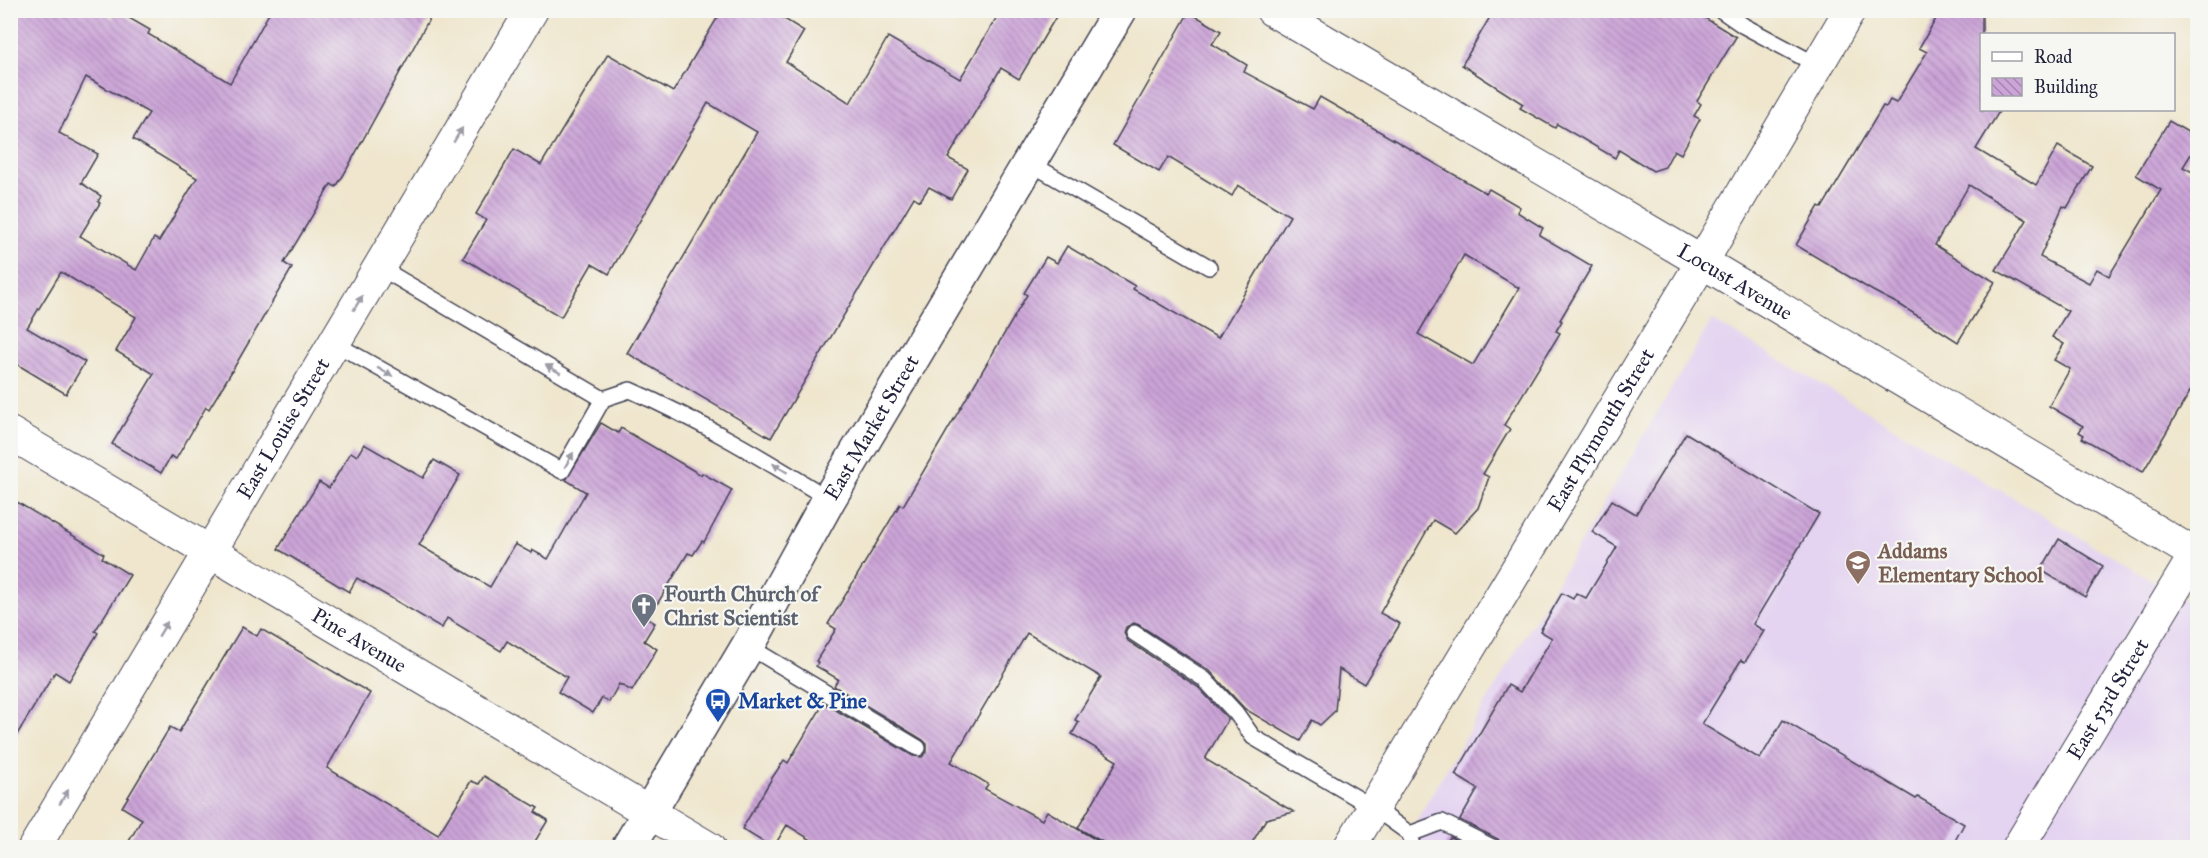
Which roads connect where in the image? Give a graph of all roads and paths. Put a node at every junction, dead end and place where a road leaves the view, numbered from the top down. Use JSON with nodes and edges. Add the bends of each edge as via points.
{"nodes":[{"id":1,"x":532,"y":10,"type":"edge"},
{"id":2,"x":1120,"y":10,"type":"edge"},
{"id":3,"x":1272,"y":10,"type":"edge"},
{"id":4,"x":1721,"y":10,"type":"edge"},
{"id":5,"x":1850,"y":10,"type":"edge"},
{"id":6,"x":1817,"y":66,"type":"junction"},
{"id":7,"x":1030,"y":163,"type":"junction"},
{"id":8,"x":1702,"y":262,"type":"junction"},
{"id":9,"x":379,"y":267,"type":"junction"},
{"id":10,"x":1209,"y":267,"type":"dead end"},
{"id":11,"x":334,"y":343,"type":"junction"},
{"id":12,"x":603,"y":399,"type":"junction"},
{"id":13,"x":10,"y":433,"type":"edge"},
{"id":14,"x":830,"y":499,"type":"junction"},
{"id":15,"x":210,"y":551,"type":"junction"},
{"id":16,"x":2197,"y":554,"type":"edge"},
{"id":17,"x":1134,"y":633,"type":"dead end"},
{"id":18,"x":748,"y":646,"type":"junction"},
{"id":19,"x":918,"y":748,"type":"dead end"},
{"id":20,"x":1374,"y":807,"type":"junction"},
{"id":21,"x":649,"y":812,"type":"junction"},
{"id":22,"x":1411,"y":841,"type":"edge"},
{"id":23,"x":34,"y":848,"type":"edge"},
{"id":24,"x":628,"y":848,"type":"edge"},
{"id":25,"x":709,"y":848,"type":"edge"},
{"id":26,"x":1349,"y":848,"type":"edge"},
{"id":27,"x":1494,"y":848,"type":"edge"},
{"id":28,"x":2018,"y":848,"type":"edge"}],
"edges":[{"from":9,"to":1,"type":"street","name":"East Louise Street","one_way":true},
{"from":2,"to":7,"type":"street","name":"East Market Street"},
{"from":3,"to":8,"type":"street","name":"Locust Avenue"},
{"from":4,"to":6,"type":"lane"},
{"from":5,"to":6,"type":"street","name":"East Plymouth Street"},
{"from":6,"to":8,"type":"street","name":"East Plymouth Street"},
{"from":7,"to":10,"type":"lane"},
{"from":7,"to":14,"type":"street","name":"East Market Street"},
{"from":8,"to":16,"type":"street","name":"Locust Avenue"},
{"from":8,"to":20,"type":"street","name":"East Plymouth Street"},
{"from":11,"to":9,"type":"street","name":"East Louise Street","one_way":true},
{"from":12,"to":9,"type":"lane","one_way":true},
{"from":11,"to":12,"type":"lane","one_way":true,"via":[[562,471]]},
{"from":11,"to":15,"type":"street","name":"East Louise Street"},
{"from":14,"to":12,"type":"lane","one_way":true,"via":[[744,446],[630,390]]},
{"from":13,"to":15,"type":"street","name":"Pine Avenue"},
{"from":14,"to":18,"type":"street","name":"East Market Street"},
{"from":15,"to":21,"type":"street","name":"Pine Avenue"},
{"from":23,"to":15,"type":"street","name":"East Louise Street","one_way":true},
{"from":16,"to":28,"type":"street","name":"East 53rd Street"},
{"from":17,"to":20,"type":"lane","via":[[1204,679],[1253,737]]},
{"from":18,"to":19,"type":"lane"},
{"from":18,"to":21,"type":"street","name":"East Market Street"},
{"from":20,"to":22,"type":"lane"},
{"from":20,"to":26,"type":"street","name":"East Plymouth Street"},
{"from":21,"to":24,"type":"street","name":"East Market Street"},
{"from":21,"to":25,"type":"street","name":"Pine Avenue"},
{"from":22,"to":27,"type":"lane","via":[[1442,822]]}]}
